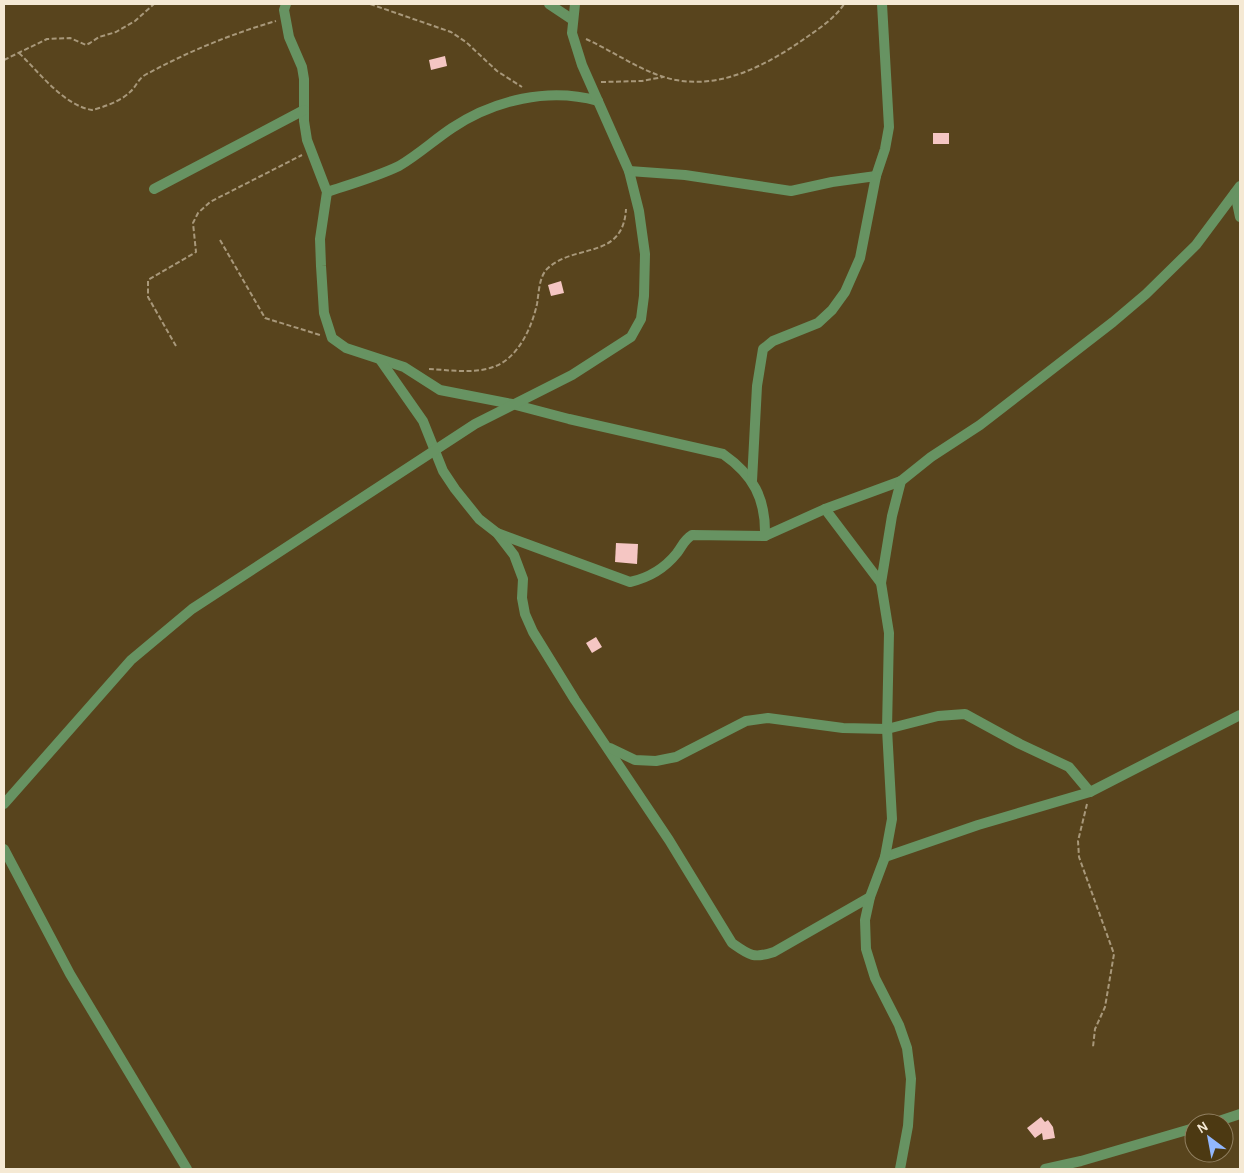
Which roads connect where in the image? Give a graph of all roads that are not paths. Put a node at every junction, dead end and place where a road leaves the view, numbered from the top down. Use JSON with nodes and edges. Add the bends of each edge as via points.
{"nodes":[{"id":1,"x":286,"y":4,"type":"edge"},
{"id":2,"x":549,"y":4,"type":"edge"},
{"id":3,"x":575,"y":4,"type":"edge"},
{"id":4,"x":882,"y":4,"type":"edge"},
{"id":5,"x":573,"y":20,"type":"junction"},
{"id":6,"x":598,"y":100,"type":"junction"},
{"id":7,"x":304,"y":110,"type":"junction"},
{"id":8,"x":629,"y":171,"type":"junction"},
{"id":9,"x":876,"y":176,"type":"junction"},
{"id":10,"x":154,"y":189,"type":"dead end"},
{"id":11,"x":1238,"y":189,"type":"edge"},
{"id":12,"x":327,"y":192,"type":"junction"},
{"id":13,"x":1240,"y":217,"type":"edge"},
{"id":14,"x":381,"y":361,"type":"junction"},
{"id":15,"x":512,"y":404,"type":"junction"},
{"id":16,"x":434,"y":451,"type":"junction"},
{"id":17,"x":752,"y":481,"type":"junction"},
{"id":18,"x":901,"y":481,"type":"junction"},
{"id":19,"x":825,"y":509,"type":"junction"},
{"id":20,"x":497,"y":533,"type":"junction"},
{"id":21,"x":765,"y":536,"type":"junction"},
{"id":22,"x":881,"y":583,"type":"junction"},
{"id":23,"x":1240,"y":715,"type":"edge"},
{"id":24,"x":887,"y":729,"type":"junction"},
{"id":25,"x":609,"y":747,"type":"junction"},
{"id":26,"x":1090,"y":792,"type":"junction"},
{"id":27,"x":4,"y":804,"type":"edge"},
{"id":28,"x":4,"y":849,"type":"edge"},
{"id":29,"x":885,"y":857,"type":"junction"},
{"id":30,"x":870,"y":897,"type":"junction"},
{"id":31,"x":1184,"y":1131,"type":"edge"},
{"id":32,"x":902,"y":1167,"type":"edge"},
{"id":33,"x":187,"y":1169,"type":"edge"},
{"id":34,"x":1045,"y":1169,"type":"edge"}],
"edges":[{"from":1,"to":7,"type":"street","via":[[289,37],[302,67]]},
{"from":2,"to":5,"type":"street"},
{"from":3,"to":5,"type":"street"},
{"from":4,"to":9,"type":"street","via":[[889,127]]},
{"from":5,"to":6,"type":"street","via":[[572,33],[588,82]]},
{"from":6,"to":8,"type":"street"},
{"from":6,"to":12,"type":"street","via":[[580,96],[534,95],[453,128],[398,166]]},
{"from":7,"to":10,"type":"street"},
{"from":7,"to":12,"type":"street","via":[[311,150]]},
{"from":8,"to":9,"type":"street","via":[[685,175],[791,191]]},
{"from":8,"to":15,"type":"street","via":[[645,254],[641,319],[631,337],[611,351],[572,375]]},
{"from":9,"to":17,"type":"street","via":[[860,258],[845,292],[818,322],[764,349],[757,386]]},
{"from":11,"to":13,"type":"street"},
{"from":11,"to":18,"type":"street","via":[[1196,245],[1113,322],[980,426],[931,457]]},
{"from":12,"to":14,"type":"street","via":[[320,239],[324,313],[332,338],[346,348]]},
{"from":14,"to":15,"type":"street","via":[[404,367],[440,390]]},
{"from":14,"to":16,"type":"street","via":[[423,421]]},
{"from":15,"to":16,"type":"street"},
{"from":15,"to":17,"type":"street","via":[[723,454],[742,467]]},
{"from":16,"to":20,"type":"street","via":[[443,471],[466,504]]},
{"from":16,"to":27,"type":"street","via":[[192,609],[132,660]]},
{"from":17,"to":21,"type":"street","via":[[766,519]]},
{"from":18,"to":19,"type":"street"},
{"from":18,"to":22,"type":"street"},
{"from":19,"to":21,"type":"street"},
{"from":19,"to":22,"type":"street"},
{"from":20,"to":21,"type":"street","via":[[630,582],[645,579],[660,569],[692,535]]},
{"from":20,"to":25,"type":"street","via":[[520,566],[525,614],[533,632]]},
{"from":22,"to":24,"type":"street","via":[[889,633]]},
{"from":23,"to":26,"type":"street"},
{"from":24,"to":25,"type":"street","via":[[843,728],[768,718],[746,721],[676,756],[656,761],[635,760]]},
{"from":24,"to":26,"type":"street","via":[[938,716],[965,714],[1069,767]]},
{"from":24,"to":29,"type":"street","via":[[892,819]]},
{"from":25,"to":30,"type":"street","via":[[732,943],[747,953],[758,957],[774,952]]},
{"from":26,"to":29,"type":"street"},
{"from":28,"to":33,"type":"street","via":[[75,983]]},
{"from":29,"to":30,"type":"street"},
{"from":30,"to":32,"type":"street","via":[[865,920],[866,949],[875,978],[907,1048],[911,1079]]},
{"from":31,"to":34,"type":"street"}]}
